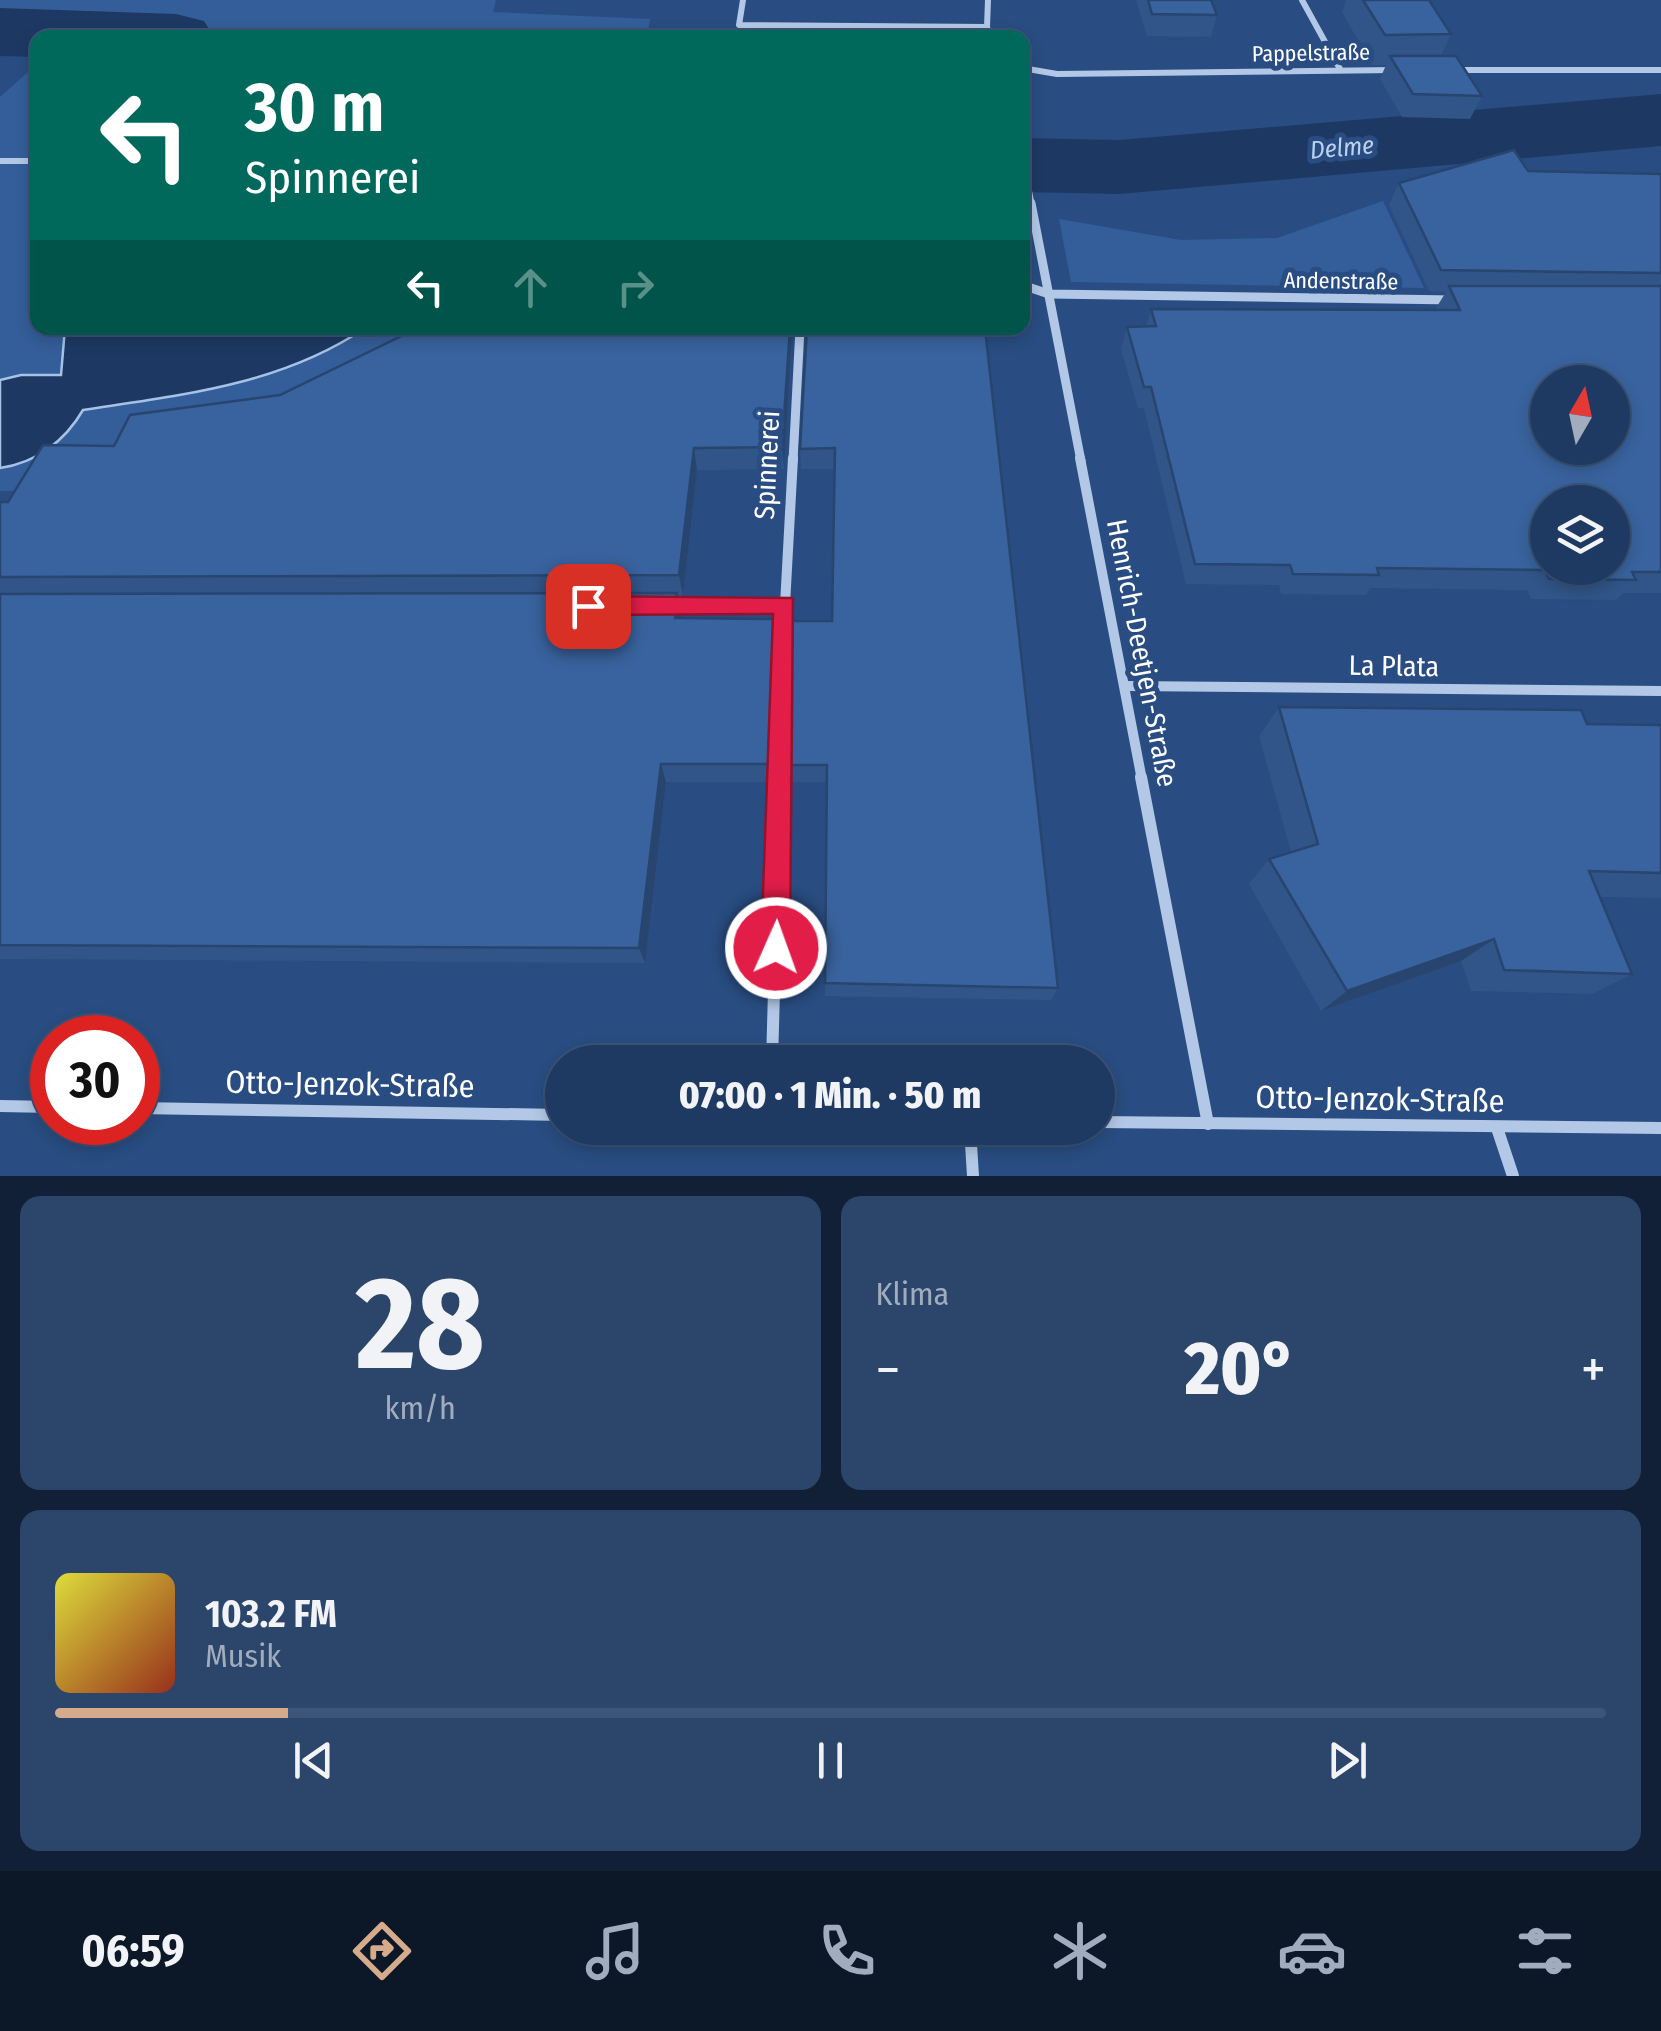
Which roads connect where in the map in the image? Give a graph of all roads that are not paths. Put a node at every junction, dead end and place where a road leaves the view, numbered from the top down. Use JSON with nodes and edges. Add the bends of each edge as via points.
{"nodes":[{"id":1,"x":743,"y":0,"type":"edge"},
{"id":2,"x":988,"y":0,"type":"edge"},
{"id":3,"x":1302,"y":0,"type":"edge"},
{"id":4,"x":987,"y":27,"type":"junction"},
{"id":5,"x":988,"y":30,"type":"edge"},
{"id":6,"x":1030,"y":69,"type":"edge"},
{"id":7,"x":1340,"y":69,"type":"junction"},
{"id":8,"x":1397,"y":70,"type":"edge"},
{"id":9,"x":1435,"y":70,"type":"edge"},
{"id":10,"x":1661,"y":70,"type":"edge"},
{"id":11,"x":0,"y":161,"type":"edge"},
{"id":12,"x":28,"y":161,"type":"dead end"},
{"id":13,"x":1030,"y":196,"type":"edge"},
{"id":14,"x":1030,"y":288,"type":"edge"},
{"id":15,"x":1049,"y":294,"type":"junction"},
{"id":16,"x":1464,"y":300,"type":"edge"},
{"id":17,"x":800,"y":335,"type":"edge"},
{"id":18,"x":648,"y":605,"type":"edge"},
{"id":19,"x":785,"y":605,"type":"junction"},
{"id":20,"x":1126,"y":686,"type":"junction"},
{"id":21,"x":1661,"y":692,"type":"edge"},
{"id":22,"x":772,"y":1045,"type":"edge"},
{"id":23,"x":0,"y":1106,"type":"edge"},
{"id":24,"x":30,"y":1107,"type":"edge"},
{"id":25,"x":160,"y":1108,"type":"edge"},
{"id":26,"x":545,"y":1115,"type":"edge"},
{"id":27,"x":1115,"y":1122,"type":"edge"},
{"id":28,"x":1208,"y":1124,"type":"junction"},
{"id":29,"x":1497,"y":1128,"type":"junction"},
{"id":30,"x":1661,"y":1128,"type":"edge"},
{"id":31,"x":971,"y":1145,"type":"edge"},
{"id":32,"x":972,"y":1176,"type":"edge"},
{"id":33,"x":1513,"y":1176,"type":"edge"}],
"edges":[{"from":1,"to":4,"type":"street","via":[[739,25]]},
{"from":2,"to":4,"type":"street"},
{"from":3,"to":7,"type":"street"},
{"from":4,"to":5,"type":"street"},
{"from":6,"to":7,"type":"street","name":"Pappelstraße"},
{"from":7,"to":8,"type":"street","name":"Pappelstraße"},
{"from":9,"to":10,"type":"street"},
{"from":11,"to":12,"type":"street"},
{"from":13,"to":15,"type":"street","name":"Henrich-Deetjen-Straße"},
{"from":14,"to":15,"type":"street","name":"Andenstraße"},
{"from":15,"to":16,"type":"street","name":"Andenstraße"},
{"from":15,"to":20,"type":"street","name":"Henrich-Deetjen-Straße"},
{"from":17,"to":19,"type":"street","name":"Spinnerei"},
{"from":18,"to":19,"type":"street"},
{"from":19,"to":22,"type":"street","name":"Spinnerei"},
{"from":20,"to":21,"type":"street","name":"La Plata"},
{"from":20,"to":28,"type":"street","name":"Henrich-Deetjen-Straße"},
{"from":23,"to":24,"type":"street"},
{"from":25,"to":26,"type":"street","name":"Otto-Jenzok-Straße"},
{"from":27,"to":28,"type":"street","name":"Otto-Jenzok-Straße"},
{"from":28,"to":29,"type":"street","name":"Otto-Jenzok-Straße"},
{"from":29,"to":30,"type":"street","name":"Otto-Jenzok-Straße"},
{"from":29,"to":33,"type":"street"},
{"from":31,"to":32,"type":"street"}]}
